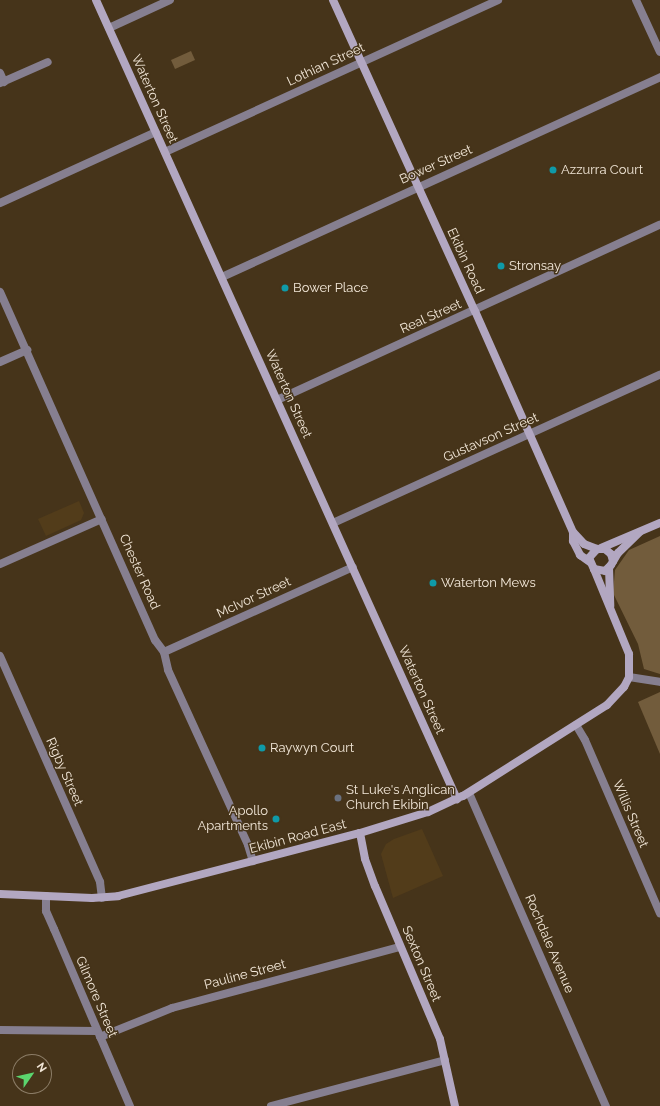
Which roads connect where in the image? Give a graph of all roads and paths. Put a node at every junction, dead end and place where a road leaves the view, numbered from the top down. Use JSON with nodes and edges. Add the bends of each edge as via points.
{"nodes":[{"id":1,"x":96,"y":0,"type":"edge"},
{"id":2,"x":170,"y":0,"type":"edge"},
{"id":3,"x":333,"y":0,"type":"edge"},
{"id":4,"x":498,"y":0,"type":"edge"},
{"id":5,"x":636,"y":0,"type":"edge"},
{"id":6,"x":109,"y":28,"type":"junction"},
{"id":7,"x":660,"y":52,"type":"edge"},
{"id":8,"x":48,"y":62,"type":"dead end"},
{"id":9,"x":361,"y":62,"type":"junction"},
{"id":10,"x":0,"y":73,"type":"edge"},
{"id":11,"x":660,"y":77,"type":"edge"},
{"id":12,"x":2,"y":82,"type":"edge"},
{"id":13,"x":156,"y":132,"type":"junction"},
{"id":14,"x":165,"y":152,"type":"junction"},
{"id":15,"x":417,"y":186,"type":"junction"},
{"id":16,"x":0,"y":203,"type":"edge"},
{"id":17,"x":660,"y":225,"type":"edge"},
{"id":18,"x":222,"y":277,"type":"junction"},
{"id":19,"x":0,"y":292,"type":"edge"},
{"id":20,"x":475,"y":311,"type":"junction"},
{"id":21,"x":27,"y":350,"type":"junction"},
{"id":22,"x":0,"y":362,"type":"edge"},
{"id":23,"x":660,"y":375,"type":"edge"},
{"id":24,"x":277,"y":400,"type":"junction"},
{"id":25,"x":528,"y":434,"type":"junction"},
{"id":26,"x":102,"y":518,"type":"junction"},
{"id":27,"x":333,"y":523,"type":"junction"},
{"id":28,"x":660,"y":523,"type":"edge"},
{"id":29,"x":573,"y":532,"type":"junction"},
{"id":30,"x":640,"y":532,"type":"junction"},
{"id":31,"x":599,"y":548,"type":"junction"},
{"id":32,"x":0,"y":564,"type":"edge"},
{"id":33,"x":611,"y":565,"type":"junction"},
{"id":34,"x":352,"y":566,"type":"junction"},
{"id":35,"x":592,"y":566,"type":"junction"},
{"id":36,"x":610,"y":607,"type":"junction"},
{"id":37,"x":164,"y":652,"type":"junction"},
{"id":38,"x":0,"y":656,"type":"edge"},
{"id":39,"x":629,"y":677,"type":"junction"},
{"id":40,"x":660,"y":682,"type":"edge"},
{"id":41,"x":576,"y":725,"type":"junction"},
{"id":42,"x":469,"y":793,"type":"junction"},
{"id":43,"x":457,"y":799,"type":"junction"},
{"id":44,"x":360,"y":833,"type":"junction"},
{"id":45,"x":253,"y":861,"type":"junction"},
{"id":46,"x":0,"y":894,"type":"edge"},
{"id":47,"x":46,"y":896,"type":"junction"},
{"id":48,"x":102,"y":898,"type":"junction"},
{"id":49,"x":660,"y":913,"type":"edge"},
{"id":50,"x":400,"y":947,"type":"junction"},
{"id":51,"x":0,"y":1030,"type":"edge"},
{"id":52,"x":99,"y":1034,"type":"junction"},
{"id":53,"x":445,"y":1060,"type":"junction"},
{"id":54,"x":130,"y":1106,"type":"edge"},
{"id":55,"x":271,"y":1106,"type":"edge"},
{"id":56,"x":455,"y":1106,"type":"edge"},
{"id":57,"x":606,"y":1106,"type":"edge"}],
"edges":[{"from":1,"to":6,"type":"main road","name":"Waterton Street"},
{"from":2,"to":6,"type":"street"},
{"from":3,"to":9,"type":"main road","name":"Ekibin Road"},
{"from":4,"to":9,"type":"street","name":"Lothian Street"},
{"from":5,"to":7,"type":"street"},
{"from":6,"to":13,"type":"main road","name":"Waterton Street"},
{"from":8,"to":12,"type":"street"},
{"from":9,"to":14,"type":"street","name":"Lothian Street"},
{"from":9,"to":15,"type":"main road","name":"Ekibin Road"},
{"from":10,"to":12,"type":"street"},
{"from":11,"to":15,"type":"street","name":"Bower Street"},
{"from":13,"to":14,"type":"main road","name":"Waterton Street"},
{"from":13,"to":16,"type":"street"},
{"from":14,"to":18,"type":"main road","name":"Waterton Street"},
{"from":15,"to":18,"type":"street","name":"Bower Street"},
{"from":15,"to":20,"type":"main road","name":"Ekibin Road"},
{"from":17,"to":20,"type":"street","name":"Real Street"},
{"from":18,"to":24,"type":"main road","name":"Waterton Street"},
{"from":19,"to":21,"type":"street","name":"Chester Road"},
{"from":20,"to":24,"type":"street","name":"Real Street"},
{"from":20,"to":25,"type":"main road","name":"Ekibin Road"},
{"from":21,"to":22,"type":"street"},
{"from":21,"to":26,"type":"street","name":"Chester Road"},
{"from":23,"to":25,"type":"street","name":"Gustavson Street"},
{"from":24,"to":27,"type":"main road","name":"Waterton Street"},
{"from":25,"to":27,"type":"street","name":"Gustavson Street"},
{"from":25,"to":29,"type":"main road","name":"Ekibin Road"},
{"from":26,"to":32,"type":"street"},
{"from":26,"to":37,"type":"street","name":"Chester Road","via":[[154,640]]},
{"from":27,"to":34,"type":"main road","name":"Waterton Street"},
{"from":28,"to":30,"type":"main road"},
{"from":29,"to":31,"type":"main road","name":"Ekibin Road","via":[[584,544]]},
{"from":29,"to":35,"type":"main road","name":"Ekibin Road","via":[[578,552]]},
{"from":30,"to":31,"type":"main road","via":[[626,535]]},
{"from":30,"to":33,"type":"main road"},
{"from":31,"to":33,"type":"main road","via":[[608,550]]},
{"from":31,"to":35,"type":"main road","via":[[591,554]]},
{"from":33,"to":35,"type":"main road","via":[[602,571]]},
{"from":33,"to":36,"type":"main road"},
{"from":34,"to":37,"type":"street","name":"McIvor Street"},
{"from":34,"to":43,"type":"main road","name":"Waterton Street"},
{"from":35,"to":36,"type":"main road"},
{"from":36,"to":39,"type":"main road","via":[[629,654]]},
{"from":37,"to":45,"type":"street","name":"Chester Road","via":[[168,670]]},
{"from":38,"to":48,"type":"street","name":"Rigby Street","via":[[100,882]]},
{"from":39,"to":40,"type":"street"},
{"from":39,"to":41,"type":"main road","name":"Ekibin Road East","via":[[616,698]]},
{"from":41,"to":42,"type":"main road","name":"Ekibin Road East"},
{"from":41,"to":49,"type":"street","name":"Willis Street","via":[[585,740]]},
{"from":42,"to":43,"type":"main road","name":"Ekibin Road East"},
{"from":42,"to":57,"type":"street","name":"Rochdale Avenue"},
{"from":43,"to":44,"type":"main road","name":"Ekibin Road East","via":[[428,812]]},
{"from":44,"to":45,"type":"main road","name":"Ekibin Road East"},
{"from":44,"to":50,"type":"main road","name":"Sexton Street","via":[[368,868]]},
{"from":45,"to":48,"type":"main road","name":"Ekibin Road East","via":[[131,893]]},
{"from":46,"to":47,"type":"main road","name":"Ekibin Road East"},
{"from":47,"to":48,"type":"main road","name":"Ekibin Road East"},
{"from":47,"to":52,"type":"street","name":"Gilmore Street","via":[[46,911]]},
{"from":50,"to":52,"type":"street","name":"Pauline Street","via":[[172,1008]]},
{"from":50,"to":53,"type":"main road","name":"Sexton Street","via":[[438,1034]]},
{"from":51,"to":52,"type":"street"},
{"from":52,"to":54,"type":"street","name":"Gilmore Street"},
{"from":53,"to":55,"type":"street"},
{"from":53,"to":56,"type":"main road","name":"Sexton Street"}]}
